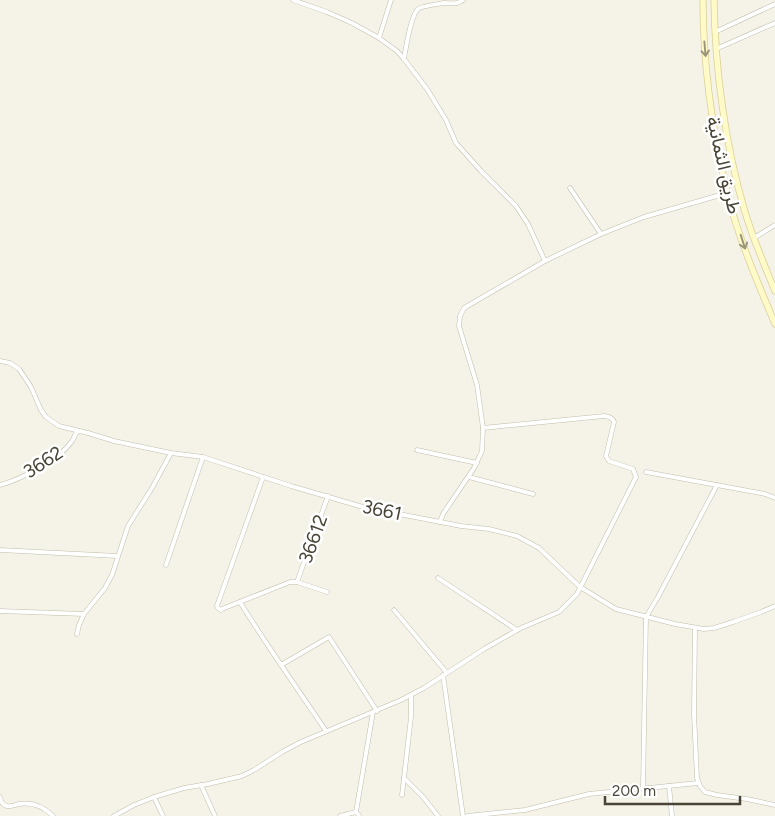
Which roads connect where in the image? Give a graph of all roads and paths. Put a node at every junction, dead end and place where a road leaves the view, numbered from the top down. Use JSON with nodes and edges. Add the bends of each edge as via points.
{"nodes":[{"id":1,"x":293,"y":0,"type":"edge"},
{"id":2,"x":391,"y":0,"type":"edge"},
{"id":3,"x":463,"y":0,"type":"edge"},
{"id":4,"x":703,"y":0,"type":"edge"},
{"id":5,"x":714,"y":0,"type":"edge"},
{"id":6,"x":775,"y":4,"type":"edge"},
{"id":7,"x":775,"y":22,"type":"edge"},
{"id":8,"x":715,"y":32,"type":"junction"},
{"id":9,"x":379,"y":38,"type":"junction"},
{"id":10,"x":716,"y":49,"type":"junction"},
{"id":11,"x":404,"y":59,"type":"junction"},
{"id":12,"x":570,"y":188,"type":"dead end"},
{"id":13,"x":728,"y":193,"type":"junction"},
{"id":14,"x":775,"y":225,"type":"edge"},
{"id":15,"x":602,"y":234,"type":"junction"},
{"id":16,"x":754,"y":238,"type":"junction"},
{"id":17,"x":544,"y":261,"type":"junction"},
{"id":18,"x":775,"y":290,"type":"edge"},
{"id":19,"x":775,"y":324,"type":"edge"},
{"id":20,"x":0,"y":360,"type":"edge"},
{"id":21,"x":483,"y":428,"type":"junction"},
{"id":22,"x":78,"y":431,"type":"junction"},
{"id":23,"x":417,"y":450,"type":"dead end"},
{"id":24,"x":171,"y":453,"type":"junction"},
{"id":25,"x":203,"y":457,"type":"junction"},
{"id":26,"x":477,"y":463,"type":"junction"},
{"id":27,"x":646,"y":472,"type":"dead end"},
{"id":28,"x":263,"y":477,"type":"junction"},
{"id":29,"x":469,"y":477,"type":"junction"},
{"id":30,"x":0,"y":485,"type":"edge"},
{"id":31,"x":717,"y":485,"type":"junction"},
{"id":32,"x":533,"y":494,"type":"dead end"},
{"id":33,"x":328,"y":496,"type":"junction"},
{"id":34,"x":775,"y":498,"type":"edge"},
{"id":35,"x":440,"y":522,"type":"junction"},
{"id":36,"x":0,"y":550,"type":"edge"},
{"id":37,"x":118,"y":556,"type":"junction"},
{"id":38,"x":166,"y":565,"type":"dead end"},
{"id":39,"x":438,"y":578,"type":"dead end"},
{"id":40,"x":297,"y":582,"type":"junction"},
{"id":41,"x":580,"y":587,"type":"junction"},
{"id":42,"x":328,"y":592,"type":"dead end"},
{"id":43,"x":240,"y":602,"type":"junction"},
{"id":44,"x":775,"y":606,"type":"edge"},
{"id":45,"x":394,"y":610,"type":"dead end"},
{"id":46,"x":0,"y":611,"type":"edge"},
{"id":47,"x":84,"y":614,"type":"junction"},
{"id":48,"x":646,"y":617,"type":"junction"},
{"id":49,"x":695,"y":628,"type":"junction"},
{"id":50,"x":517,"y":630,"type":"junction"},
{"id":51,"x":77,"y":634,"type":"dead end"},
{"id":52,"x":281,"y":664,"type":"junction"},
{"id":53,"x":445,"y":674,"type":"junction"},
{"id":54,"x":411,"y":695,"type":"junction"},
{"id":55,"x":375,"y":712,"type":"junction"},
{"id":56,"x":326,"y":731,"type":"junction"},
{"id":57,"x":404,"y":778,"type":"junction"},
{"id":58,"x":698,"y":782,"type":"junction"},
{"id":59,"x":201,"y":785,"type":"junction"},
{"id":60,"x":670,"y":786,"type":"junction"},
{"id":61,"x":643,"y":788,"type":"junction"},
{"id":62,"x":402,"y":795,"type":"dead end"},
{"id":63,"x":0,"y":796,"type":"edge"},
{"id":64,"x":154,"y":796,"type":"junction"},
{"id":65,"x":775,"y":805,"type":"edge"},
{"id":66,"x":358,"y":814,"type":"edge"},
{"id":67,"x":500,"y":815,"type":"edge"},
{"id":68,"x":52,"y":816,"type":"edge"},
{"id":69,"x":114,"y":816,"type":"edge"},
{"id":70,"x":164,"y":816,"type":"edge"},
{"id":71,"x":215,"y":816,"type":"edge"},
{"id":72,"x":340,"y":816,"type":"edge"},
{"id":73,"x":438,"y":816,"type":"edge"},
{"id":74,"x":463,"y":816,"type":"edge"},
{"id":75,"x":467,"y":816,"type":"edge"},
{"id":76,"x":672,"y":816,"type":"edge"}],
"edges":[{"from":1,"to":9,"type":"street","via":[[352,23]]},
{"from":2,"to":9,"type":"street"},
{"from":3,"to":11,"type":"street","via":[[418,9],[410,25]]},
{"from":4,"to":13,"type":"street","name":"طريق الثمانية","one_way":true,"via":[[710,102]]},
{"from":5,"to":8,"type":"street"},
{"from":6,"to":8,"type":"street"},
{"from":7,"to":10,"type":"street"},
{"from":8,"to":10,"type":"street"},
{"from":9,"to":11,"type":"street"},
{"from":10,"to":16,"type":"street","via":[[734,167]]},
{"from":11,"to":17,"type":"street","via":[[427,89],[456,143],[516,206],[528,224]]},
{"from":12,"to":15,"type":"street"},
{"from":13,"to":15,"type":"street","via":[[644,217]]},
{"from":13,"to":19,"type":"street","name":"طريق الثمانية","one_way":true,"via":[[748,258]]},
{"from":14,"to":16,"type":"street"},
{"from":15,"to":17,"type":"street"},
{"from":16,"to":18,"type":"street"},
{"from":17,"to":21,"type":"street","via":[[468,305],[460,316],[459,326],[477,385]]},
{"from":20,"to":22,"type":"street","name":"3661","via":[[19,369],[46,418],[59,426]]},
{"from":21,"to":26,"type":"street","via":[[482,451]]},
{"from":21,"to":41,"type":"street","via":[[604,416],[613,419],[606,456],[609,461],[633,469],[636,477]]},
{"from":22,"to":24,"type":"street","name":"3661"},
{"from":22,"to":30,"type":"street","name":"3662","via":[[72,442],[53,459]]},
{"from":23,"to":26,"type":"street"},
{"from":24,"to":25,"type":"street","name":"3661"},
{"from":24,"to":37,"type":"street","via":[[128,526]]},
{"from":25,"to":28,"type":"street","name":"3661"},
{"from":25,"to":38,"type":"street"},
{"from":26,"to":29,"type":"street"},
{"from":27,"to":31,"type":"street"},
{"from":28,"to":33,"type":"street","name":"3661"},
{"from":28,"to":43,"type":"street","via":[[217,606],[222,610]]},
{"from":29,"to":32,"type":"street"},
{"from":29,"to":35,"type":"street"},
{"from":31,"to":34,"type":"street"},
{"from":31,"to":48,"type":"street"},
{"from":33,"to":35,"type":"street","name":"3661","via":[[363,507]]},
{"from":33,"to":40,"type":"street","name":"36612"},
{"from":35,"to":41,"type":"street","name":"3661","via":[[489,529],[524,539],[546,554]]},
{"from":36,"to":37,"type":"street"},
{"from":37,"to":47,"type":"street","via":[[105,588]]},
{"from":39,"to":50,"type":"street"},
{"from":40,"to":42,"type":"street"},
{"from":40,"to":43,"type":"street"},
{"from":41,"to":48,"type":"street","name":"3661","via":[[616,609]]},
{"from":41,"to":50,"type":"street","via":[[559,612]]},
{"from":43,"to":52,"type":"street"},
{"from":44,"to":49,"type":"street","name":"3661","via":[[714,628]]},
{"from":45,"to":53,"type":"street"},
{"from":46,"to":47,"type":"street"},
{"from":47,"to":51,"type":"street"},
{"from":48,"to":49,"type":"street","name":"3661"},
{"from":48,"to":61,"type":"street"},
{"from":49,"to":58,"type":"street","via":[[694,714]]},
{"from":50,"to":53,"type":"street"},
{"from":52,"to":55,"type":"street","via":[[328,637]]},
{"from":52,"to":56,"type":"street"},
{"from":53,"to":54,"type":"street"},
{"from":53,"to":74,"type":"street"},
{"from":54,"to":55,"type":"street"},
{"from":54,"to":57,"type":"street"},
{"from":55,"to":56,"type":"street"},
{"from":55,"to":66,"type":"street"},
{"from":56,"to":59,"type":"street","via":[[242,776]]},
{"from":57,"to":62,"type":"street"},
{"from":57,"to":73,"type":"street"},
{"from":58,"to":60,"type":"street"},
{"from":58,"to":65,"type":"street","via":[[705,792]]},
{"from":59,"to":64,"type":"street"},
{"from":59,"to":71,"type":"street"},
{"from":60,"to":61,"type":"street"},
{"from":60,"to":76,"type":"street"},
{"from":61,"to":67,"type":"street","via":[[589,794]]},
{"from":63,"to":68,"type":"street","via":[[7,806],[35,804]]},
{"from":64,"to":69,"type":"street"},
{"from":64,"to":70,"type":"street"},
{"from":66,"to":72,"type":"street"},
{"from":67,"to":75,"type":"street"}]}
